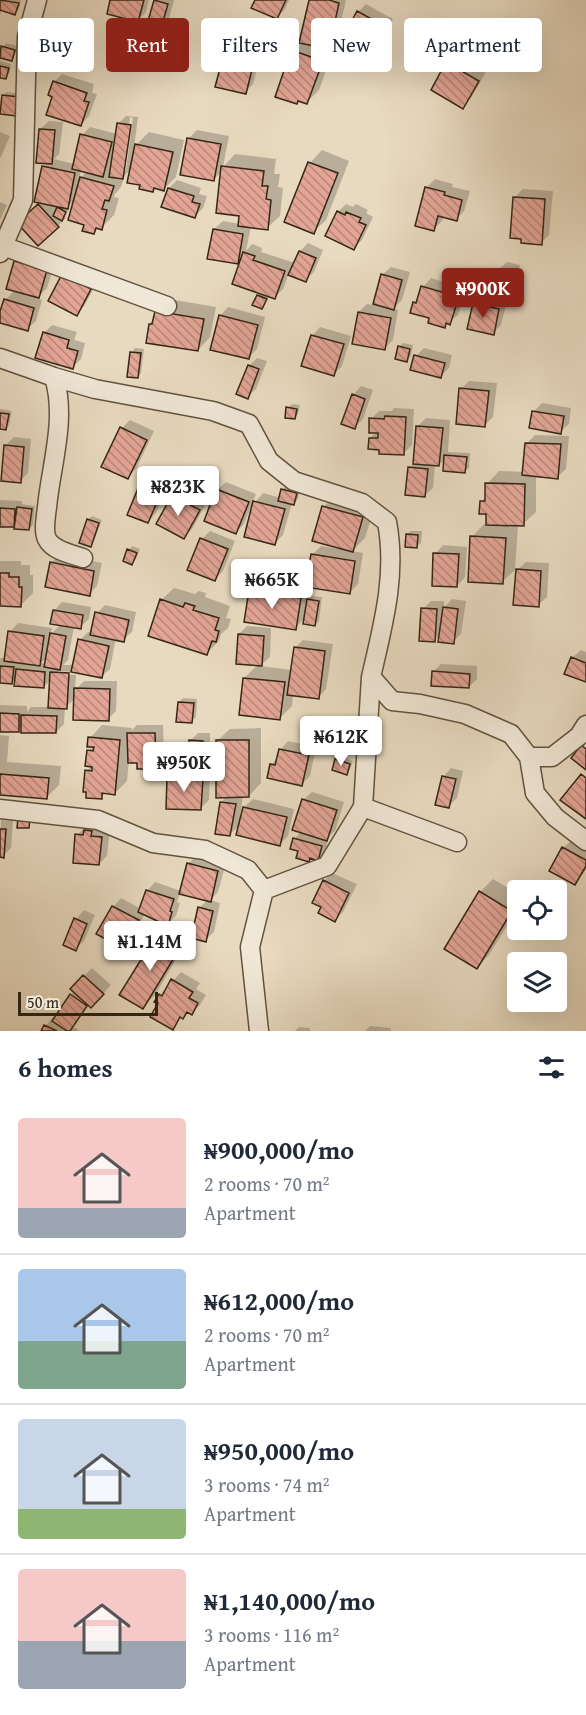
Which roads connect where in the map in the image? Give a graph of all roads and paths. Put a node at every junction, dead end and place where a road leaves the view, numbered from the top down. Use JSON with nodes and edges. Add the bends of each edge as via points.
{"nodes":[{"id":1,"x":37,"y":0,"type":"edge"},
{"id":2,"x":2,"y":249,"type":"edge"},
{"id":3,"x":167,"y":306,"type":"dead end"},
{"id":4,"x":0,"y":358,"type":"edge"},
{"id":5,"x":54,"y":377,"type":"junction"},
{"id":6,"x":83,"y":558,"type":"dead end"},
{"id":7,"x":371,"y":677,"type":"junction"},
{"id":8,"x":586,"y":725,"type":"edge"},
{"id":9,"x":530,"y":757,"type":"junction"},
{"id":10,"x":363,"y":807,"type":"junction"},
{"id":11,"x":0,"y":809,"type":"edge"},
{"id":12,"x":586,"y":841,"type":"edge"},
{"id":13,"x":457,"y":842,"type":"dead end"},
{"id":14,"x":264,"y":890,"type":"junction"},
{"id":15,"x":259,"y":1031,"type":"edge"}],
"edges":[{"from":1,"to":2,"type":"street","via":[[27,37],[23,200]]},
{"from":2,"to":3,"type":"street"},
{"from":4,"to":5,"type":"street"},
{"from":5,"to":6,"type":"street","via":[[60,410],[46,538],[55,548]]},
{"from":5,"to":7,"type":"street","via":[[95,389],[213,411],[249,424],[269,461],[294,481],[362,503],[387,522],[392,547],[389,592]]},
{"from":7,"to":9,"type":"street","via":[[392,700],[465,714],[511,734]]},
{"from":7,"to":10,"type":"street"},
{"from":8,"to":9,"type":"street","via":[[579,736],[552,757]]},
{"from":9,"to":12,"type":"street","via":[[535,794],[555,817]]},
{"from":10,"to":13,"type":"street"},
{"from":10,"to":14,"type":"street","via":[[327,866]]},
{"from":11,"to":14,"type":"street","via":[[98,820],[153,843],[205,850],[248,870]]},
{"from":14,"to":15,"type":"street","via":[[250,947]]}]}
